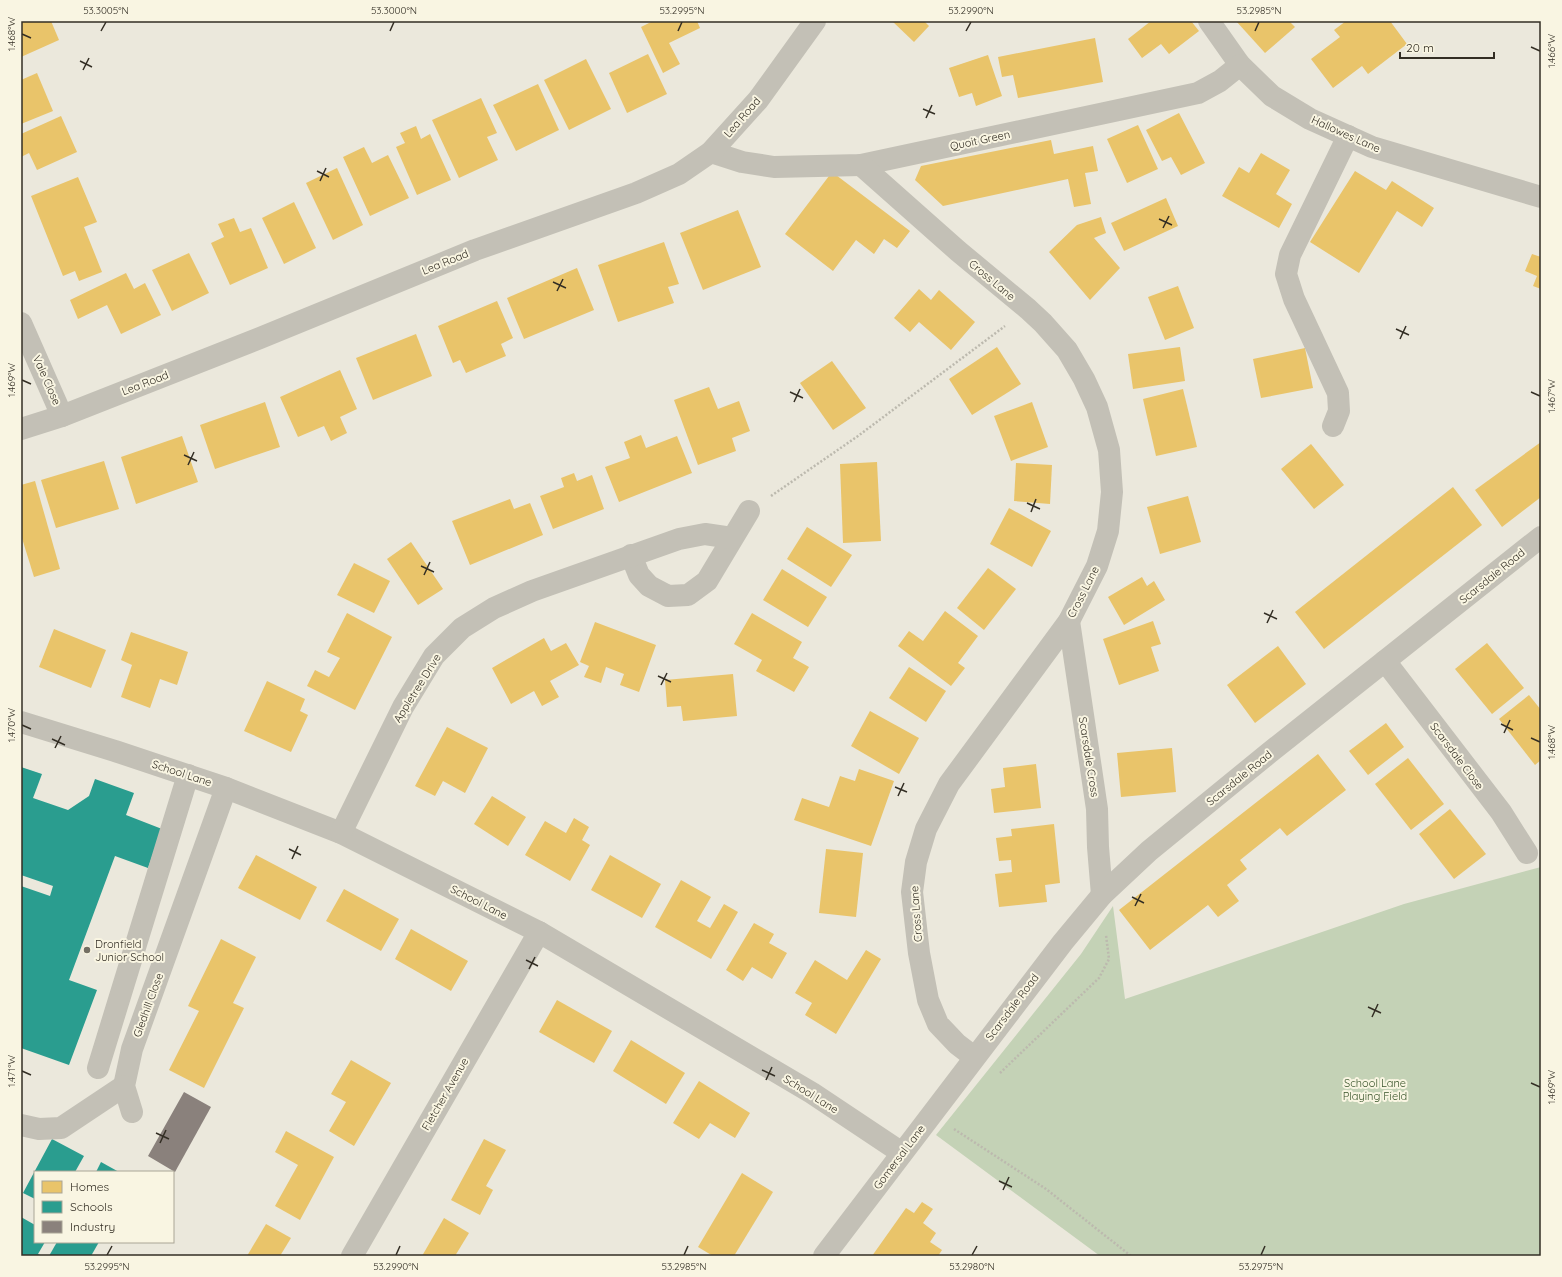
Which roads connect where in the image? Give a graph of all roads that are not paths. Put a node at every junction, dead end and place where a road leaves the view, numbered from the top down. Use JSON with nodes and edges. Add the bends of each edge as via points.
{"nodes":[{"id":1,"x":814,"y":21,"type":"edge"},
{"id":2,"x":1209,"y":21,"type":"edge"},
{"id":3,"x":1240,"y":65,"type":"junction"},
{"id":4,"x":1348,"y":136,"type":"junction"},
{"id":5,"x":712,"y":152,"type":"junction"},
{"id":6,"x":861,"y":165,"type":"junction"},
{"id":7,"x":1541,"y":197,"type":"edge"},
{"id":8,"x":21,"y":323,"type":"edge"},
{"id":9,"x":62,"y":416,"type":"junction"},
{"id":10,"x":1333,"y":426,"type":"dead end"},
{"id":11,"x":21,"y":429,"type":"edge"},
{"id":12,"x":749,"y":511,"type":"road end"},
{"id":13,"x":1541,"y":537,"type":"edge"},
{"id":14,"x":732,"y":538,"type":"junction"},
{"id":15,"x":631,"y":555,"type":"junction"},
{"id":16,"x":1069,"y":621,"type":"junction"},
{"id":17,"x":1385,"y":661,"type":"junction"},
{"id":18,"x":21,"y":722,"type":"edge"},
{"id":19,"x":188,"y":775,"type":"junction"},
{"id":20,"x":226,"y":788,"type":"junction"},
{"id":21,"x":341,"y":833,"type":"junction"},
{"id":22,"x":1527,"y":853,"type":"dead end"},
{"id":23,"x":1102,"y":894,"type":"junction"},
{"id":24,"x":539,"y":932,"type":"junction"},
{"id":25,"x":974,"y":1057,"type":"junction"},
{"id":26,"x":98,"y":1068,"type":"dead end"},
{"id":27,"x":124,"y":1086,"type":"junction"},
{"id":28,"x":132,"y":1112,"type":"dead end"},
{"id":29,"x":21,"y":1125,"type":"edge"},
{"id":30,"x":902,"y":1153,"type":"junction"},
{"id":31,"x":352,"y":1256,"type":"edge"},
{"id":32,"x":824,"y":1256,"type":"edge"}],
"edges":[{"from":1,"to":5,"type":"street","name":"Lea Road","via":[[758,100]]},
{"from":2,"to":3,"type":"street","name":"Hallowes Lane"},
{"from":3,"to":4,"type":"street","name":"Hallowes Lane","via":[[1272,96],[1310,119]]},
{"from":3,"to":6,"type":"street","name":"Quoit Green","via":[[1220,81],[1198,92]]},
{"from":4,"to":7,"type":"street","name":"Hallowes Lane","via":[[1372,147]]},
{"from":4,"to":10,"type":"street","via":[[1290,255],[1286,274],[1294,299],[1338,393],[1339,411]]},
{"from":5,"to":6,"type":"street","name":"Quoit Green","via":[[742,162],[774,166]]},
{"from":5,"to":9,"type":"street","name":"Lea Road","via":[[679,174],[636,193],[475,250]]},
{"from":6,"to":16,"type":"street","name":"Cross Lane","via":[[1043,323],[1071,356],[1097,407],[1109,450],[1112,492],[1108,532],[1098,566]]},
{"from":8,"to":9,"type":"street","name":"Vale Close"},
{"from":9,"to":11,"type":"street","name":"Lea Road"},
{"from":12,"to":14,"type":"street"},
{"from":13,"to":17,"type":"street","name":"Scarsdale Road"},
{"from":14,"to":15,"type":"street","name":"Appletree Drive","via":[[705,534],[679,539]]},
{"from":14,"to":15,"type":"street","via":[[707,581],[688,594],[668,596],[649,586],[639,574]]},
{"from":15,"to":21,"type":"street","name":"Appletree Drive","via":[[532,591],[494,608],[462,628],[434,656],[402,707]]},
{"from":16,"to":23,"type":"street","name":"Scarsdale Cross","via":[[1097,809]]},
{"from":16,"to":25,"type":"street","name":"Cross Lane","via":[[949,784],[926,829],[916,862],[912,892],[919,953],[928,1000],[938,1024]]},
{"from":17,"to":22,"type":"street","name":"Scarsdale Close","via":[[1501,812]]},
{"from":17,"to":23,"type":"street","name":"Scarsdale Road","via":[[1149,851]]},
{"from":18,"to":19,"type":"street","name":"School Lane"},
{"from":19,"to":20,"type":"street","name":"School Lane"},
{"from":19,"to":26,"type":"street"},
{"from":20,"to":21,"type":"street","name":"School Lane"},
{"from":20,"to":27,"type":"street","name":"Gledhill Close","via":[[132,1049]]},
{"from":21,"to":24,"type":"street","name":"School Lane"},
{"from":23,"to":25,"type":"street","name":"Scarsdale Road"},
{"from":24,"to":30,"type":"street","name":"School Lane","via":[[812,1093]]},
{"from":24,"to":31,"type":"street","name":"Fletcher Avenue"},
{"from":25,"to":30,"type":"street","name":"Gomersal Lane"},
{"from":27,"to":28,"type":"street","name":"Gledhill Close"},
{"from":27,"to":29,"type":"street","via":[[61,1128],[39,1129]]},
{"from":30,"to":32,"type":"street","name":"Gomersal Lane"}]}
